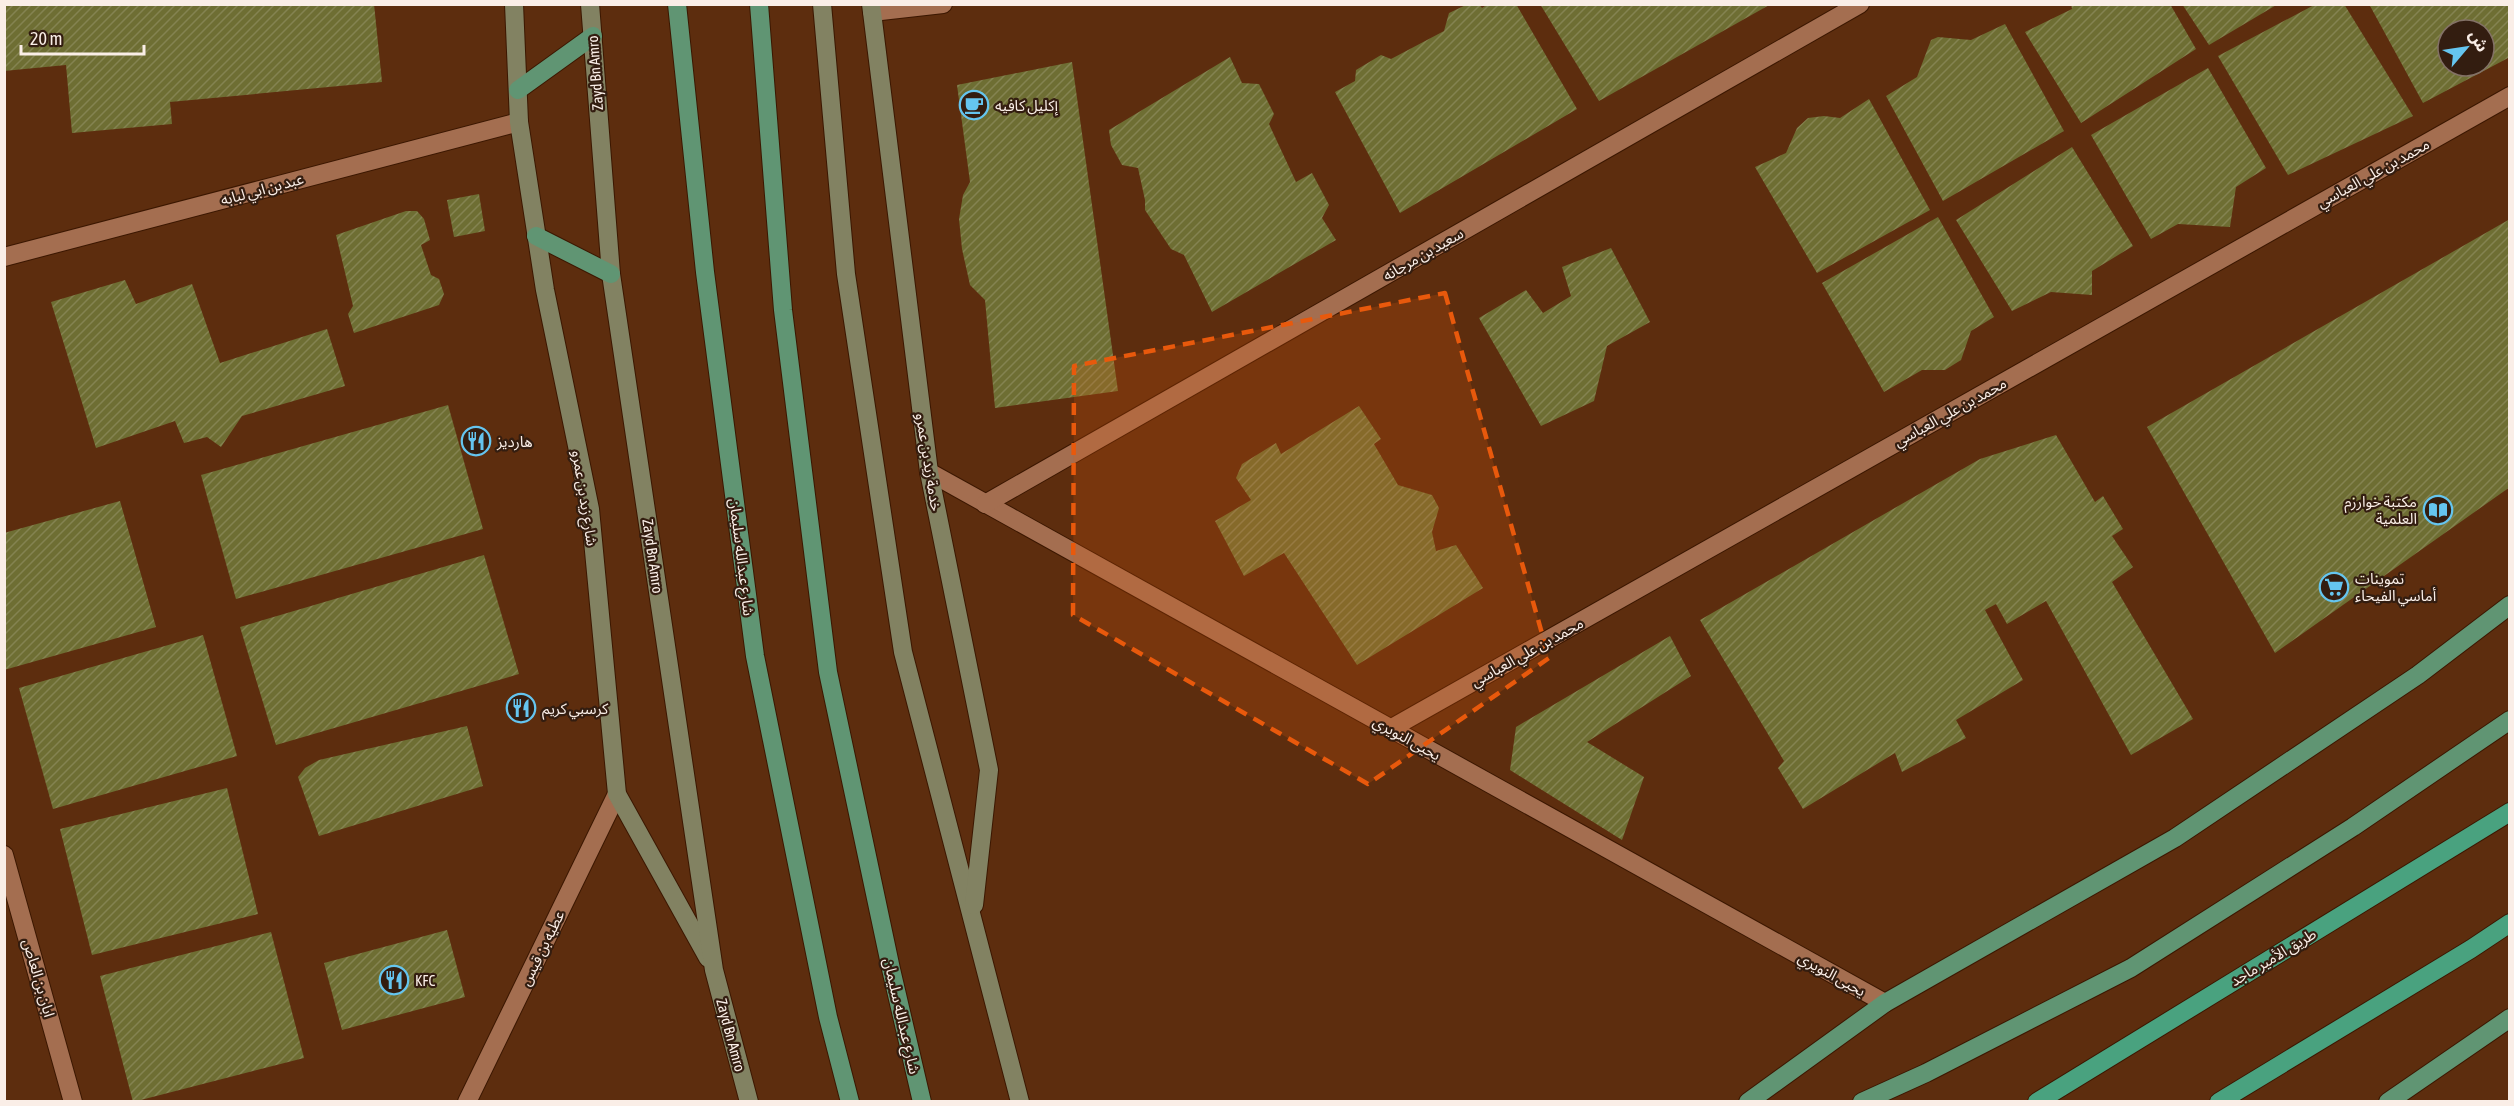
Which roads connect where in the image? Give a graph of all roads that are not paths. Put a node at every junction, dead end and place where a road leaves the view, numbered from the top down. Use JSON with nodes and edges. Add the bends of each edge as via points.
{"nodes":[{"id":1,"x":514,"y":4,"type":"edge"},
{"id":2,"x":590,"y":4,"type":"edge"},
{"id":3,"x":677,"y":4,"type":"edge"},
{"id":4,"x":759,"y":4,"type":"edge"},
{"id":5,"x":822,"y":4,"type":"edge"},
{"id":6,"x":943,"y":4,"type":"edge"},
{"id":7,"x":1860,"y":4,"type":"edge"},
{"id":8,"x":871,"y":8,"type":"edge"},
{"id":9,"x":593,"y":36,"type":"junction"},
{"id":10,"x":518,"y":90,"type":"junction"},
{"id":11,"x":2510,"y":96,"type":"edge"},
{"id":12,"x":519,"y":122,"type":"junction"},
{"id":13,"x":536,"y":236,"type":"junction"},
{"id":14,"x":4,"y":256,"type":"edge"},
{"id":15,"x":611,"y":274,"type":"junction"},
{"id":16,"x":928,"y":472,"type":"junction"},
{"id":17,"x":985,"y":504,"type":"junction"},
{"id":18,"x":2510,"y":605,"type":"edge"},
{"id":19,"x":2510,"y":720,"type":"edge"},
{"id":20,"x":1390,"y":729,"type":"junction"},
{"id":21,"x":617,"y":794,"type":"junction"},
{"id":22,"x":2510,"y":812,"type":"edge"},
{"id":23,"x":4,"y":855,"type":"edge"},
{"id":24,"x":972,"y":916,"type":"junction"},
{"id":25,"x":2510,"y":923,"type":"edge"},
{"id":26,"x":714,"y":970,"type":"junction"},
{"id":27,"x":1885,"y":1003,"type":"junction"},
{"id":28,"x":2510,"y":1018,"type":"edge"},
{"id":29,"x":1014,"y":1076,"type":"junction"},
{"id":30,"x":73,"y":1101,"type":"edge"},
{"id":31,"x":467,"y":1101,"type":"edge"},
{"id":32,"x":749,"y":1101,"type":"edge"},
{"id":33,"x":850,"y":1101,"type":"edge"},
{"id":34,"x":922,"y":1101,"type":"edge"},
{"id":35,"x":1020,"y":1101,"type":"edge"},
{"id":36,"x":1029,"y":1101,"type":"edge"},
{"id":37,"x":1748,"y":1101,"type":"edge"},
{"id":38,"x":1862,"y":1101,"type":"edge"},
{"id":39,"x":2037,"y":1101,"type":"edge"},
{"id":40,"x":2219,"y":1101,"type":"edge"},
{"id":41,"x":2388,"y":1101,"type":"edge"}],
"edges":[{"from":1,"to":10,"type":"main road","name":"شارع زيد بن عمرو"},
{"from":2,"to":9,"type":"main road","name":"Zayd Bn Amro"},
{"from":3,"to":33,"type":"main road","name":"شارع عبدالله سليمان","via":[[705,272],[755,656],[828,1017]]},
{"from":4,"to":34,"type":"main road","name":"شارع عبدالله سليمان","via":[[783,310],[828,672]]},
{"from":5,"to":24,"type":"main road","via":[[846,274],[903,652]]},
{"from":6,"to":8,"type":"street"},
{"from":7,"to":17,"type":"street","name":"سعيد بن مرجانه"},
{"from":8,"to":16,"type":"main road","name":"خدمة زيد بن عمرو"},
{"from":9,"to":10,"type":"main road"},
{"from":9,"to":15,"type":"main road","name":"Zayd Bn Amro"},
{"from":10,"to":12,"type":"main road","name":"شارع زيد بن عمرو"},
{"from":11,"to":20,"type":"street","name":"محمد بن علي العباسي"},
{"from":12,"to":13,"type":"main road","name":"شارع زيد بن عمرو"},
{"from":12,"to":14,"type":"street","name":"عبد بن ابي لبابه"},
{"from":13,"to":15,"type":"main road"},
{"from":13,"to":21,"type":"main road","name":"شارع زيد بن عمرو","via":[[590,509]]},
{"from":15,"to":26,"type":"main road","name":"Zayd Bn Amro"},
{"from":16,"to":17,"type":"street","name":"يحيى النويري"},
{"from":16,"to":24,"type":"main road","name":"خدمة زيد بن عمرو","via":[[989,770]]},
{"from":17,"to":20,"type":"street","name":"يحيى النويري"},
{"from":18,"to":27,"type":"main road","via":[[2418,675],[2175,838]]},
{"from":19,"to":38,"type":"main road","via":[[2353,827],[2131,968],[1926,1073]]},
{"from":20,"to":27,"type":"street","name":"يحيى النويري"},
{"from":21,"to":26,"type":"main road","name":"شارع زيد بن عمرو"},
{"from":21,"to":31,"type":"street","name":"عطيه بن قيس"},
{"from":22,"to":39,"type":"highway","name":"طريق الأمير ماجد"},
{"from":23,"to":30,"type":"street","name":"ابان بن العاص"},
{"from":24,"to":29,"type":"main road"},
{"from":25,"to":40,"type":"highway"},
{"from":26,"to":32,"type":"main road","name":"Zayd Bn Amro"},
{"from":27,"to":37,"type":"main road"},
{"from":28,"to":41,"type":"main road"},
{"from":29,"to":35,"type":"main road"},
{"from":29,"to":36,"type":"main road"}]}
